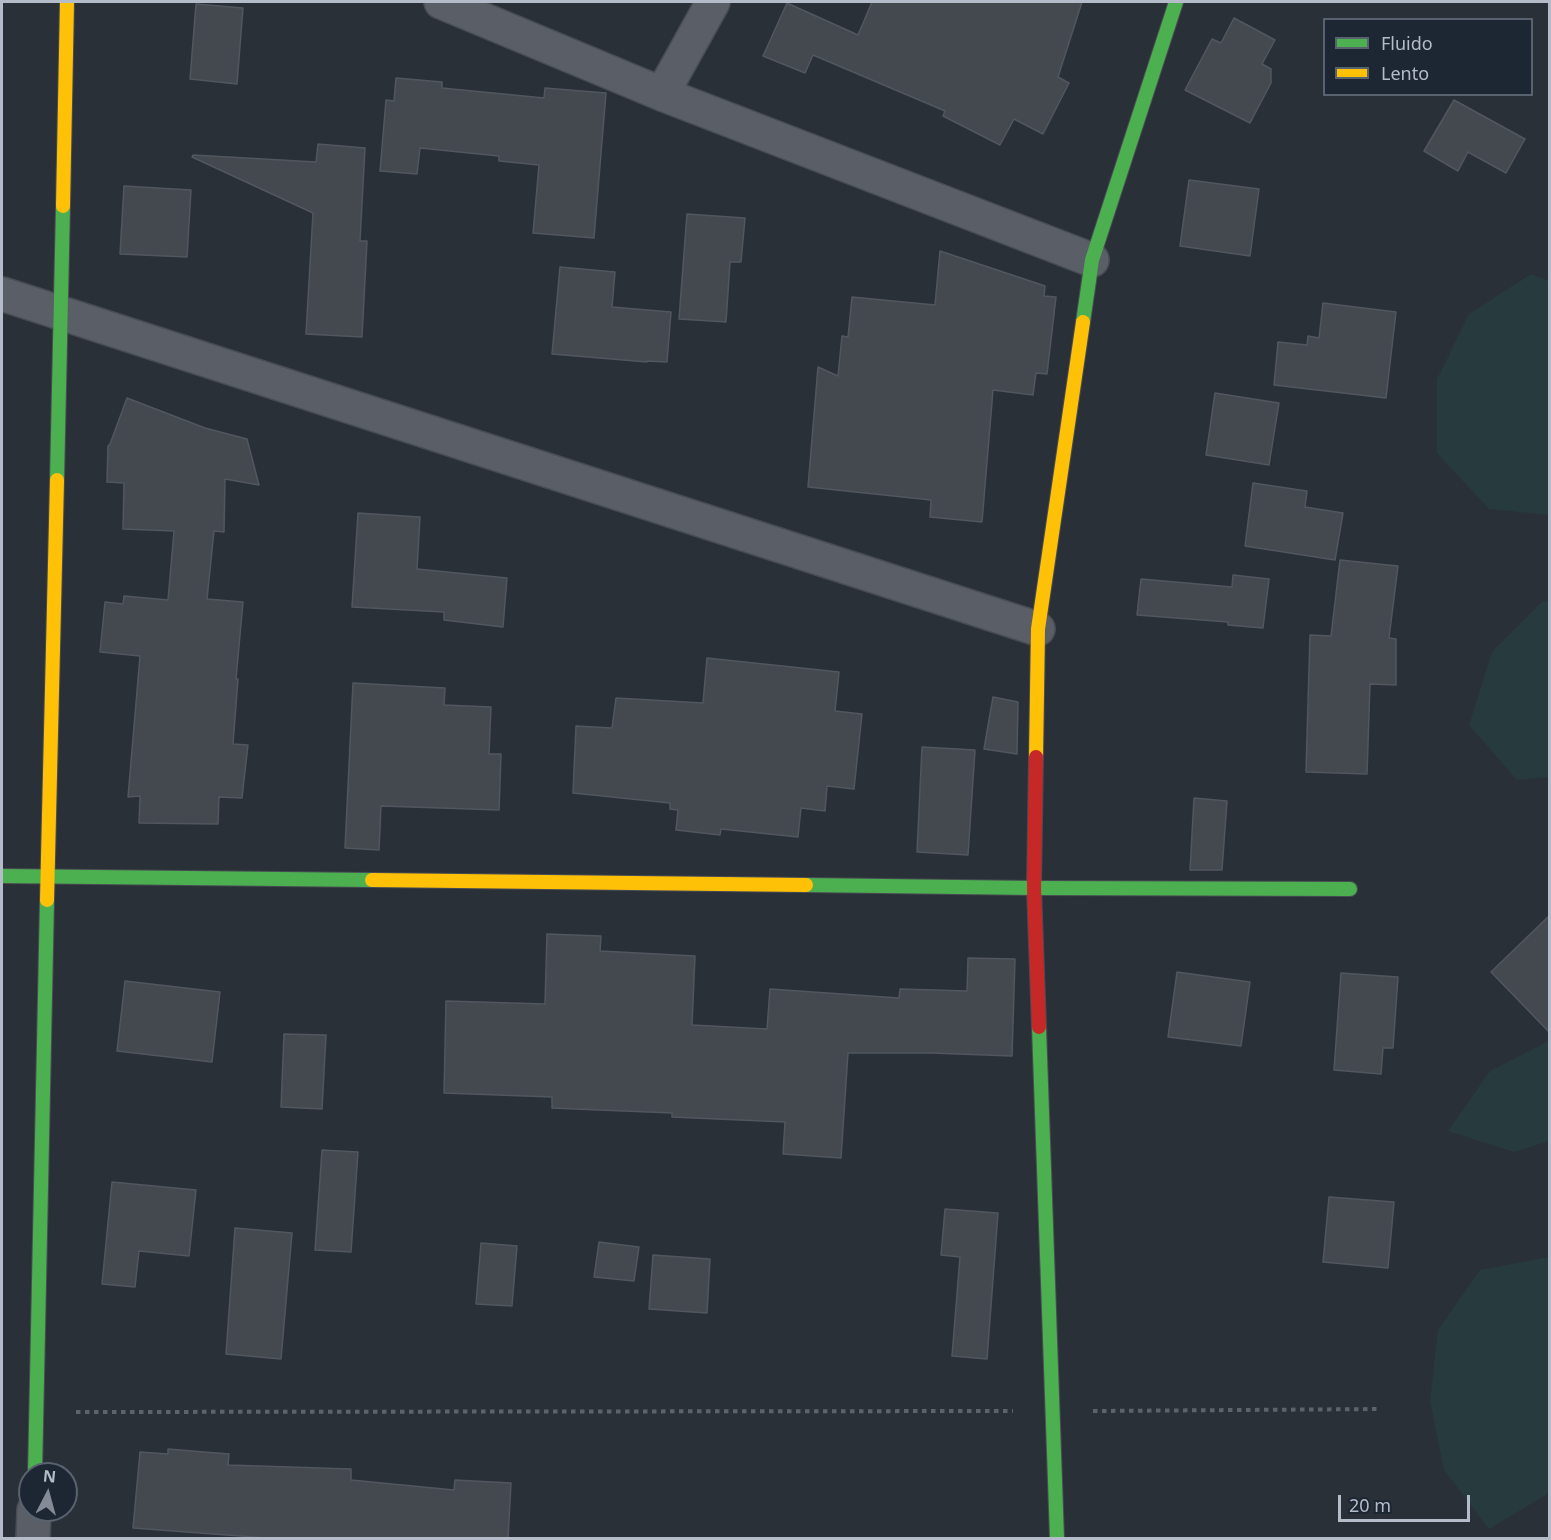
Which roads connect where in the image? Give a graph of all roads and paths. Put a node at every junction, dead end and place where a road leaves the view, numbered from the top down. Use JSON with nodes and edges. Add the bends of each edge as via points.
{"nodes":[{"id":1,"x":67,"y":2,"type":"edge"},
{"id":2,"x":441,"y":2,"type":"edge"},
{"id":3,"x":713,"y":2,"type":"edge"},
{"id":4,"x":1176,"y":2,"type":"edge"},
{"id":5,"x":663,"y":94,"type":"junction"},
{"id":6,"x":1092,"y":260,"type":"junction"},
{"id":7,"x":2,"y":294,"type":"edge"},
{"id":8,"x":60,"y":313,"type":"junction"},
{"id":9,"x":1038,"y":629,"type":"junction"},
{"id":10,"x":2,"y":876,"type":"edge"},
{"id":11,"x":48,"y":878,"type":"junction"},
{"id":12,"x":1034,"y":888,"type":"junction"},
{"id":13,"x":1350,"y":889,"type":"dead end"},
{"id":14,"x":1381,"y":1409,"type":"dead end"},
{"id":15,"x":1052,"y":1411,"type":"junction"},
{"id":16,"x":36,"y":1412,"type":"junction"},
{"id":17,"x":34,"y":1462,"type":"edge"},
{"id":18,"x":34,"y":1522,"type":"edge"},
{"id":19,"x":33,"y":1539,"type":"edge"},
{"id":20,"x":1057,"y":1539,"type":"edge"}],
"edges":[{"from":1,"to":8,"type":"street"},
{"from":2,"to":5,"type":"street"},
{"from":3,"to":5,"type":"street"},
{"from":4,"to":6,"type":"street"},
{"from":5,"to":6,"type":"street"},
{"from":6,"to":9,"type":"street"},
{"from":7,"to":8,"type":"street"},
{"from":8,"to":9,"type":"street"},
{"from":8,"to":11,"type":"street"},
{"from":9,"to":12,"type":"street"},
{"from":10,"to":11,"type":"street"},
{"from":11,"to":12,"type":"street"},
{"from":11,"to":16,"type":"street"},
{"from":12,"to":13,"type":"street"},
{"from":12,"to":15,"type":"street"},
{"from":14,"to":15,"type":"path"},
{"from":15,"to":16,"type":"path"},
{"from":15,"to":20,"type":"street"},
{"from":16,"to":17,"type":"street"},
{"from":18,"to":19,"type":"street"}]}
